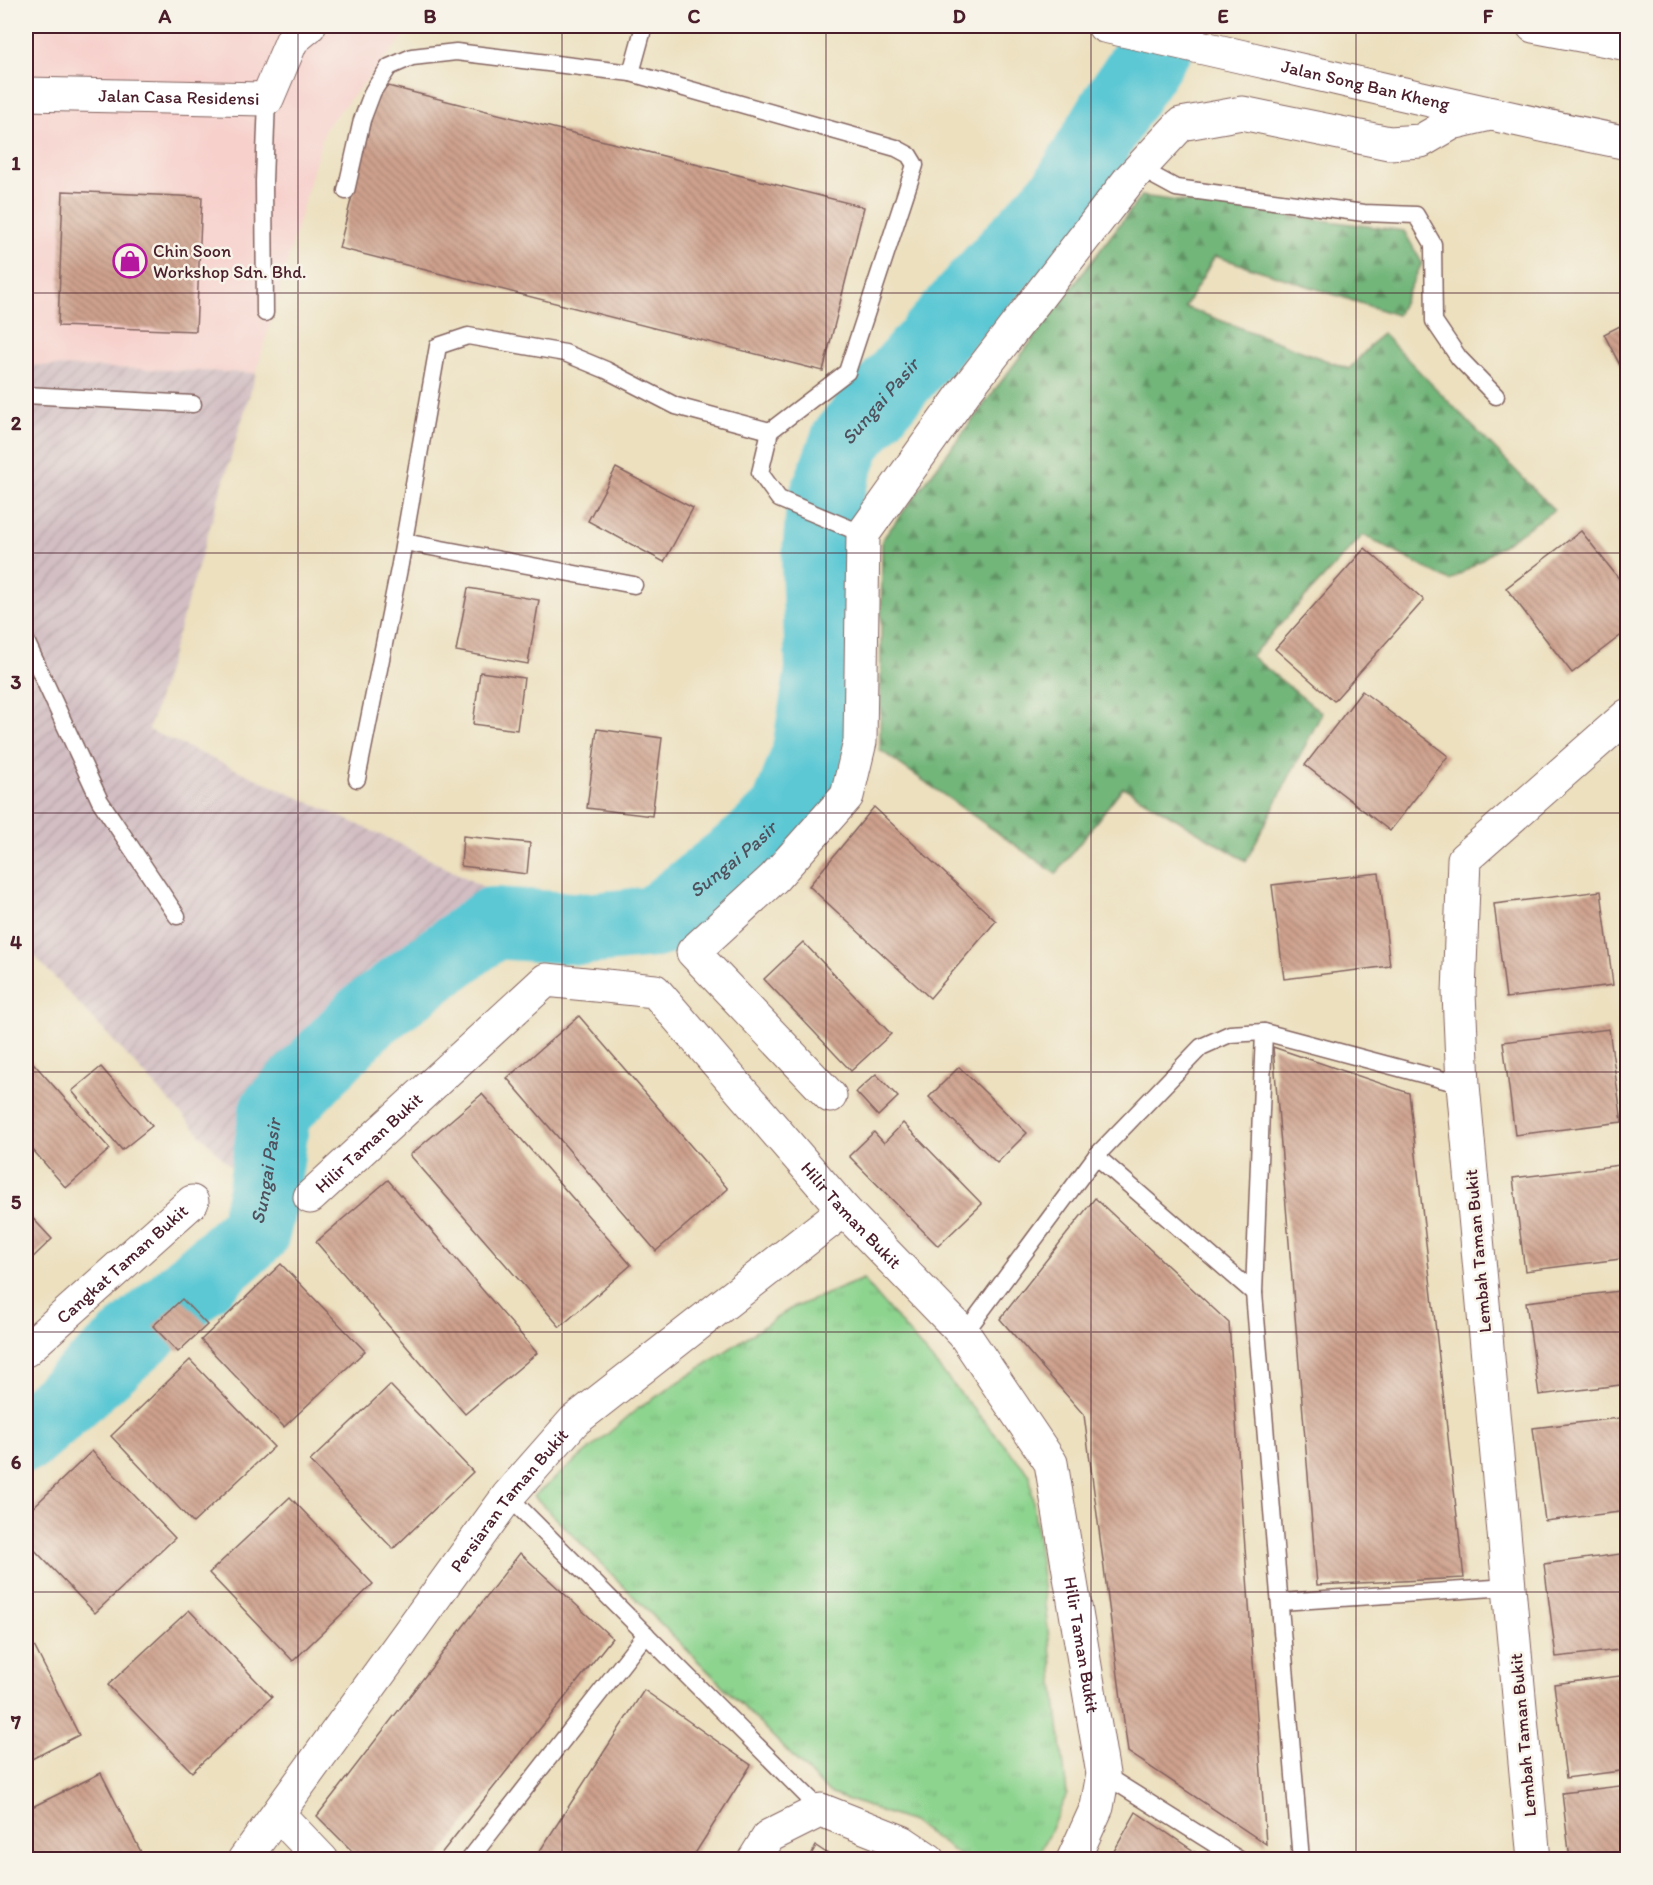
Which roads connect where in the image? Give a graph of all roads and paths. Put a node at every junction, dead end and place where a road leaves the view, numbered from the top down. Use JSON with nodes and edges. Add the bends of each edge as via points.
{"nodes":[{"id":1,"x":644,"y":26,"type":"edge"},
{"id":2,"x":1104,"y":26,"type":"edge"},
{"id":3,"x":1533,"y":26,"type":"edge"},
{"id":4,"x":293,"y":30,"type":"edge"},
{"id":5,"x":1628,"y":44,"type":"edge"},
{"id":6,"x":631,"y":73,"type":"junction"},
{"id":7,"x":26,"y":94,"type":"edge"},
{"id":8,"x":267,"y":99,"type":"junction"},
{"id":9,"x":1486,"y":115,"type":"junction"},
{"id":10,"x":1628,"y":142,"type":"edge"},
{"id":11,"x":1140,"y":168,"type":"junction"},
{"id":12,"x":346,"y":190,"type":"dead end"},
{"id":13,"x":265,"y":313,"type":"dead end"},
{"id":14,"x":26,"y":394,"type":"edge"},
{"id":15,"x":1496,"y":396,"type":"dead end"},
{"id":16,"x":194,"y":405,"type":"dead end"},
{"id":17,"x":770,"y":431,"type":"junction"},
{"id":18,"x":857,"y":532,"type":"junction"},
{"id":19,"x":404,"y":542,"type":"junction"},
{"id":20,"x":634,"y":585,"type":"dead end"},
{"id":21,"x":26,"y":641,"type":"edge"},
{"id":22,"x":1628,"y":715,"type":"edge"},
{"id":23,"x":357,"y":779,"type":"dead end"},
{"id":24,"x":177,"y":916,"type":"dead end"},
{"id":25,"x":1264,"y":1032,"type":"junction"},
{"id":26,"x":1463,"y":1085,"type":"junction"},
{"id":27,"x":830,"y":1096,"type":"dead end"},
{"id":28,"x":1096,"y":1156,"type":"junction"},
{"id":29,"x":310,"y":1197,"type":"dead end"},
{"id":30,"x":192,"y":1202,"type":"dead end"},
{"id":31,"x":844,"y":1210,"type":"junction"},
{"id":32,"x":1254,"y":1293,"type":"junction"},
{"id":33,"x":964,"y":1334,"type":"junction"},
{"id":34,"x":26,"y":1350,"type":"edge"},
{"id":35,"x":508,"y":1496,"type":"junction"},
{"id":36,"x":1509,"y":1587,"type":"junction"},
{"id":37,"x":1280,"y":1602,"type":"junction"},
{"id":38,"x":646,"y":1634,"type":"junction"},
{"id":39,"x":1103,"y":1774,"type":"junction"},
{"id":40,"x":821,"y":1810,"type":"junction"},
{"id":41,"x":278,"y":1814,"type":"junction"},
{"id":42,"x":244,"y":1860,"type":"edge"},
{"id":43,"x":322,"y":1860,"type":"edge"},
{"id":44,"x":469,"y":1860,"type":"edge"},
{"id":45,"x":754,"y":1860,"type":"edge"},
{"id":46,"x":928,"y":1860,"type":"edge"},
{"id":47,"x":1073,"y":1860,"type":"edge"},
{"id":48,"x":1240,"y":1860,"type":"edge"},
{"id":49,"x":1301,"y":1860,"type":"edge"},
{"id":50,"x":1534,"y":1860,"type":"edge"}],
"edges":[{"from":1,"to":6,"type":"lane"},
{"from":2,"to":9,"type":"street","name":"Jalan Song Ban Kheng","via":[[1243,55]]},
{"from":3,"to":5,"type":"street"},
{"from":4,"to":8,"type":"street","name":"Jalan Casa Residensi"},
{"from":6,"to":12,"type":"lane","via":[[456,52],[412,57],[389,67],[373,91]]},
{"from":6,"to":17,"type":"lane","via":[[896,148],[909,155],[915,165],[848,372]]},
{"from":7,"to":8,"type":"street","name":"Jalan Casa Residensi"},
{"from":8,"to":13,"type":"lane"},
{"from":9,"to":10,"type":"street","name":"Jalan Song Ban Kheng"},
{"from":9,"to":11,"type":"street","via":[[1452,123],[1421,141],[1389,143],[1242,114],[1181,124]]},
{"from":11,"to":15,"type":"lane","via":[[1176,188],[1364,213],[1416,215],[1433,244],[1434,321],[1458,358]]},
{"from":11,"to":18,"type":"street"},
{"from":14,"to":16,"type":"lane"},
{"from":17,"to":18,"type":"lane","via":[[760,473],[779,499]]},
{"from":17,"to":19,"type":"lane","via":[[676,406],[565,353],[468,336],[438,346]]},
{"from":18,"to":27,"type":"street","via":[[860,742],[847,796],[774,878],[693,952]]},
{"from":19,"to":20,"type":"lane"},
{"from":19,"to":23,"type":"lane"},
{"from":21,"to":24,"type":"lane","via":[[100,801]]},
{"from":22,"to":26,"type":"street","name":"Lembah Taman Bukit","via":[[1464,859],[1458,993]]},
{"from":25,"to":26,"type":"lane"},
{"from":25,"to":28,"type":"lane","via":[[1230,1034],[1201,1047]]},
{"from":25,"to":32,"type":"lane"},
{"from":26,"to":36,"type":"street","name":"Lembah Taman Bukit"},
{"from":28,"to":32,"type":"lane"},
{"from":28,"to":33,"type":"lane"},
{"from":29,"to":31,"type":"street","name":"Hilir Taman Bukit","via":[[546,980],[656,991]]},
{"from":30,"to":34,"type":"street","name":"Cangkat Taman Bukit"},
{"from":31,"to":33,"type":"street","name":"Hilir Taman Bukit"},
{"from":31,"to":35,"type":"street","name":"Persiaran Taman Bukit","via":[[574,1421]]},
{"from":32,"to":37,"type":"lane"},
{"from":33,"to":39,"type":"street","name":"Hilir Taman Bukit","via":[[1052,1463]]},
{"from":35,"to":38,"type":"lane"},
{"from":35,"to":41,"type":"street","name":"Persiaran Taman Bukit"},
{"from":36,"to":37,"type":"lane"},
{"from":36,"to":50,"type":"street","name":"Lembah Taman Bukit"},
{"from":37,"to":49,"type":"lane"},
{"from":38,"to":40,"type":"lane"},
{"from":38,"to":44,"type":"lane"},
{"from":39,"to":47,"type":"street","name":"Hilir Taman Bukit","via":[[1097,1807]]},
{"from":39,"to":48,"type":"lane"},
{"from":40,"to":45,"type":"street","via":[[769,1836]]},
{"from":40,"to":46,"type":"street","via":[[902,1842]]},
{"from":41,"to":42,"type":"street","name":"Persiaran Taman Bukit"},
{"from":41,"to":43,"type":"street"}]}
